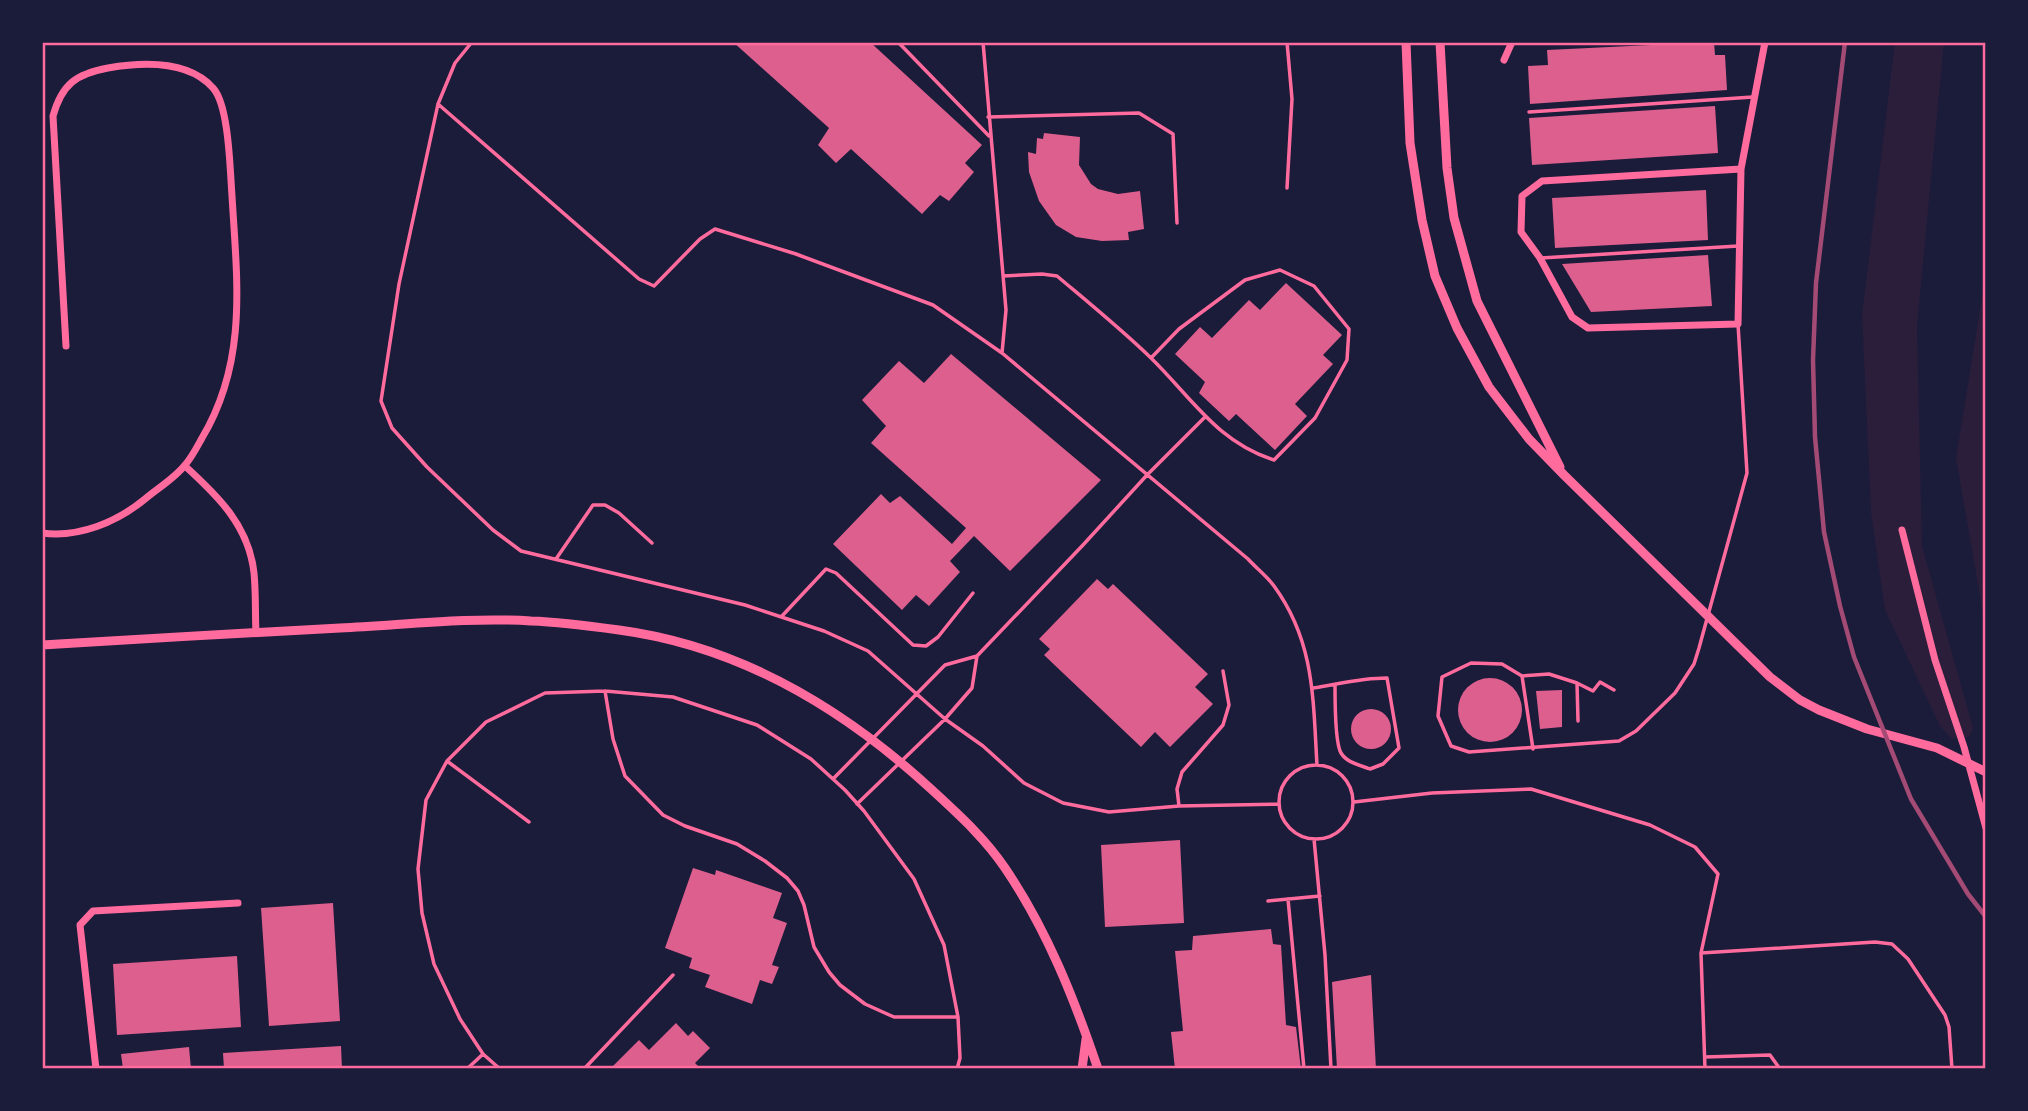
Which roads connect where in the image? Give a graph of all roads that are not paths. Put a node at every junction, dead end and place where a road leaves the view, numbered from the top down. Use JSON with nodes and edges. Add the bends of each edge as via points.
{"nodes":[{"id":1,"x":472,"y":42,"type":"edge"},
{"id":2,"x":898,"y":42,"type":"edge"},
{"id":3,"x":983,"y":42,"type":"edge"},
{"id":4,"x":1287,"y":42,"type":"edge"},
{"id":5,"x":1406,"y":42,"type":"edge"},
{"id":6,"x":1440,"y":42,"type":"edge"},
{"id":7,"x":1512,"y":42,"type":"edge"},
{"id":8,"x":1765,"y":42,"type":"edge"},
{"id":9,"x":1504,"y":60,"type":"dead end"},
{"id":10,"x":1755,"y":96,"type":"junction"},
{"id":11,"x":438,"y":104,"type":"junction"},
{"id":12,"x":1529,"y":112,"type":"dead end"},
{"id":13,"x":988,"y":117,"type":"junction"},
{"id":14,"x":989,"y":136,"type":"junction"},
{"id":15,"x":1741,"y":169,"type":"junction"},
{"id":16,"x":1287,"y":188,"type":"dead end"},
{"id":17,"x":1177,"y":223,"type":"dead end"},
{"id":18,"x":1738,"y":246,"type":"junction"},
{"id":19,"x":1540,"y":258,"type":"junction"},
{"id":20,"x":1003,"y":276,"type":"junction"},
{"id":21,"x":1738,"y":324,"type":"junction"},
{"id":22,"x":66,"y":346,"type":"dead end"},
{"id":23,"x":1002,"y":353,"type":"junction"},
{"id":24,"x":1152,"y":358,"type":"junction"},
{"id":25,"x":1205,"y":417,"type":"junction"},
{"id":26,"x":185,"y":466,"type":"junction"},
{"id":27,"x":1147,"y":475,"type":"junction"},
{"id":28,"x":1564,"y":475,"type":"junction"},
{"id":29,"x":1902,"y":530,"type":"dead end"},
{"id":30,"x":42,"y":533,"type":"edge"},
{"id":31,"x":652,"y":543,"type":"dead end"},
{"id":32,"x":556,"y":559,"type":"junction"},
{"id":33,"x":973,"y":593,"type":"dead end"},
{"id":34,"x":782,"y":616,"type":"junction"},
{"id":35,"x":256,"y":633,"type":"junction"},
{"id":36,"x":42,"y":645,"type":"edge"},
{"id":37,"x":977,"y":656,"type":"junction"},
{"id":38,"x":1223,"y":671,"type":"dead end"},
{"id":39,"x":1522,"y":676,"type":"junction"},
{"id":40,"x":1577,"y":683,"type":"junction"},
{"id":41,"x":1335,"y":686,"type":"junction"},
{"id":42,"x":1312,"y":688,"type":"junction"},
{"id":43,"x":1614,"y":690,"type":"dead end"},
{"id":44,"x":604,"y":691,"type":"junction"},
{"id":45,"x":917,"y":694,"type":"junction"},
{"id":46,"x":945,"y":719,"type":"junction"},
{"id":47,"x":1578,"y":721,"type":"dead end"},
{"id":48,"x":872,"y":738,"type":"junction"},
{"id":49,"x":1533,"y":749,"type":"junction"},
{"id":50,"x":447,"y":761,"type":"junction"},
{"id":51,"x":901,"y":761,"type":"junction"},
{"id":52,"x":1317,"y":765,"type":"junction"},
{"id":53,"x":1986,"y":772,"type":"edge"},
{"id":54,"x":833,"y":779,"type":"junction"},
{"id":55,"x":1353,"y":802,"type":"junction"},
{"id":56,"x":857,"y":804,"type":"junction"},
{"id":57,"x":1279,"y":804,"type":"junction"},
{"id":58,"x":1179,"y":806,"type":"junction"},
{"id":59,"x":529,"y":822,"type":"dead end"},
{"id":60,"x":1986,"y":828,"type":"edge"},
{"id":61,"x":1314,"y":839,"type":"junction"},
{"id":62,"x":1320,"y":896,"type":"junction"},
{"id":63,"x":1288,"y":899,"type":"junction"},
{"id":64,"x":1268,"y":901,"type":"dead end"},
{"id":65,"x":238,"y":903,"type":"dead end"},
{"id":66,"x":1700,"y":953,"type":"junction"},
{"id":67,"x":673,"y":975,"type":"dead end"},
{"id":68,"x":958,"y":1017,"type":"junction"},
{"id":69,"x":1086,"y":1034,"type":"junction"},
{"id":70,"x":483,"y":1054,"type":"junction"},
{"id":71,"x":1705,"y":1057,"type":"junction"},
{"id":72,"x":96,"y":1069,"type":"edge"},
{"id":73,"x":467,"y":1069,"type":"edge"},
{"id":74,"x":499,"y":1069,"type":"edge"},
{"id":75,"x":584,"y":1069,"type":"edge"},
{"id":76,"x":957,"y":1069,"type":"edge"},
{"id":77,"x":1082,"y":1069,"type":"edge"},
{"id":78,"x":1098,"y":1069,"type":"edge"},
{"id":79,"x":1304,"y":1069,"type":"edge"},
{"id":80,"x":1331,"y":1069,"type":"edge"},
{"id":81,"x":1705,"y":1069,"type":"edge"},
{"id":82,"x":1780,"y":1069,"type":"edge"},
{"id":83,"x":1952,"y":1069,"type":"edge"}],
"edges":[{"from":1,"to":11,"type":"lane","via":[[455,63]]},
{"from":2,"to":14,"type":"lane"},
{"from":3,"to":13,"type":"lane"},
{"from":4,"to":16,"type":"lane","via":[[1292,99]]},
{"from":5,"to":28,"type":"street","via":[[1410,143],[1435,276],[1489,387]]},
{"from":6,"to":28,"type":"street","via":[[1454,218],[1477,301]]},
{"from":7,"to":9,"type":"street"},
{"from":8,"to":10,"type":"street"},
{"from":10,"to":12,"type":"lane"},
{"from":10,"to":15,"type":"street"},
{"from":11,"to":23,"type":"lane","via":[[639,279],[654,286],[715,229],[933,305]]},
{"from":11,"to":32,"type":"lane","via":[[399,284],[381,401],[392,428],[493,530],[522,551]]},
{"from":13,"to":14,"type":"lane"},
{"from":13,"to":17,"type":"lane","via":[[1139,113],[1173,134]]},
{"from":14,"to":20,"type":"lane"},
{"from":15,"to":18,"type":"street"},
{"from":15,"to":19,"type":"street","via":[[1542,181],[1522,196],[1521,232]]},
{"from":18,"to":19,"type":"lane"},
{"from":18,"to":21,"type":"street"},
{"from":19,"to":21,"type":"street","via":[[1572,317],[1588,328]]},
{"from":20,"to":23,"type":"lane"},
{"from":20,"to":24,"type":"lane","via":[[1057,276]]},
{"from":21,"to":49,"type":"lane","via":[[1747,472],[1694,664],[1675,693],[1636,732],[1619,741]]},
{"from":22,"to":26,"type":"street","via":[[53,116],[58,100],[68,84],[97,70],[171,65],[187,69],[215,89],[223,104],[237,276],[236,341],[225,390]]},
{"from":23,"to":27,"type":"lane"},
{"from":24,"to":25,"type":"lane"},
{"from":24,"to":25,"type":"lane","via":[[1179,329],[1245,280],[1280,270],[1314,286],[1349,329],[1347,360],[1315,418],[1273,460],[1250,452]]},
{"from":25,"to":27,"type":"lane"},
{"from":26,"to":30,"type":"street","via":[[108,522],[78,533]]},
{"from":26,"to":35,"type":"street","via":[[239,525],[253,571]]},
{"from":27,"to":37,"type":"lane"},
{"from":27,"to":42,"type":"lane","via":[[1274,585],[1301,639]]},
{"from":28,"to":53,"type":"street","via":[[1770,677],[1800,699],[1841,720],[1937,748]]},
{"from":29,"to":60,"type":"street","via":[[1935,660]]},
{"from":31,"to":32,"type":"lane","via":[[619,513],[605,505],[593,505]]},
{"from":32,"to":34,"type":"lane"},
{"from":33,"to":34,"type":"lane","via":[[938,638],[926,646],[913,645],[836,573],[826,569]]},
{"from":34,"to":45,"type":"lane","via":[[868,650]]},
{"from":35,"to":36,"type":"street"},
{"from":35,"to":48,"type":"street","via":[[491,620],[621,630],[669,639],[735,661],[785,683]]},
{"from":37,"to":45,"type":"lane","via":[[945,665]]},
{"from":37,"to":46,"type":"lane","via":[[972,688]]},
{"from":38,"to":58,"type":"lane","via":[[1229,705],[1223,725],[1182,772]]},
{"from":39,"to":40,"type":"lane","via":[[1549,674]]},
{"from":39,"to":49,"type":"lane"},
{"from":39,"to":49,"type":"lane","via":[[1502,664],[1471,663],[1442,677],[1438,716],[1451,746],[1469,752]]},
{"from":40,"to":43,"type":"lane","via":[[1593,691],[1600,682]]},
{"from":40,"to":47,"type":"lane"},
{"from":41,"to":41,"type":"lane","via":[[1346,680],[1387,678],[1399,748],[1383,764],[1370,769],[1350,762],[1340,752]]},
{"from":41,"to":42,"type":"lane"},
{"from":42,"to":52,"type":"lane"},
{"from":44,"to":50,"type":"lane","via":[[545,693],[486,722]]},
{"from":44,"to":54,"type":"lane","via":[[673,697],[757,724]]},
{"from":44,"to":68,"type":"lane","via":[[625,776],[663,815],[737,844],[787,878],[804,905],[814,947],[840,985],[865,1004],[894,1017]]},
{"from":45,"to":46,"type":"lane"},
{"from":45,"to":48,"type":"lane"},
{"from":46,"to":51,"type":"lane"},
{"from":46,"to":58,"type":"lane","via":[[1024,783],[1063,803],[1109,812]]},
{"from":48,"to":51,"type":"street"},
{"from":48,"to":54,"type":"lane"},
{"from":50,"to":59,"type":"lane"},
{"from":50,"to":70,"type":"lane","via":[[426,800],[418,869],[422,913],[434,964]]},
{"from":51,"to":56,"type":"lane"},
{"from":51,"to":69,"type":"street","via":[[970,824],[1003,864],[1043,930]]},
{"from":52,"to":55,"type":"lane","via":[[1346,780]]},
{"from":52,"to":57,"type":"lane","via":[[1294,772]]},
{"from":54,"to":56,"type":"lane"},
{"from":55,"to":61,"type":"lane","via":[[1352,813],[1337,833]]},
{"from":55,"to":66,"type":"lane","via":[[1531,789],[1650,825],[1695,847],[1718,874]]},
{"from":56,"to":68,"type":"lane","via":[[914,879],[944,945]]},
{"from":57,"to":58,"type":"lane"},
{"from":57,"to":61,"type":"lane","via":[[1290,828]]},
{"from":61,"to":62,"type":"lane"},
{"from":62,"to":63,"type":"lane"},
{"from":62,"to":80,"type":"lane"},
{"from":63,"to":64,"type":"lane"},
{"from":63,"to":79,"type":"lane"},
{"from":65,"to":72,"type":"street","via":[[93,911],[80,925]]},
{"from":66,"to":71,"type":"lane"},
{"from":66,"to":83,"type":"lane","via":[[1892,944],[1908,959],[1945,1014]]},
{"from":67,"to":75,"type":"lane"},
{"from":68,"to":76,"type":"lane"},
{"from":69,"to":77,"type":"street"},
{"from":69,"to":78,"type":"street"},
{"from":70,"to":73,"type":"lane"},
{"from":70,"to":74,"type":"lane"},
{"from":71,"to":81,"type":"lane"},
{"from":71,"to":82,"type":"lane","via":[[1770,1055]]}]}
